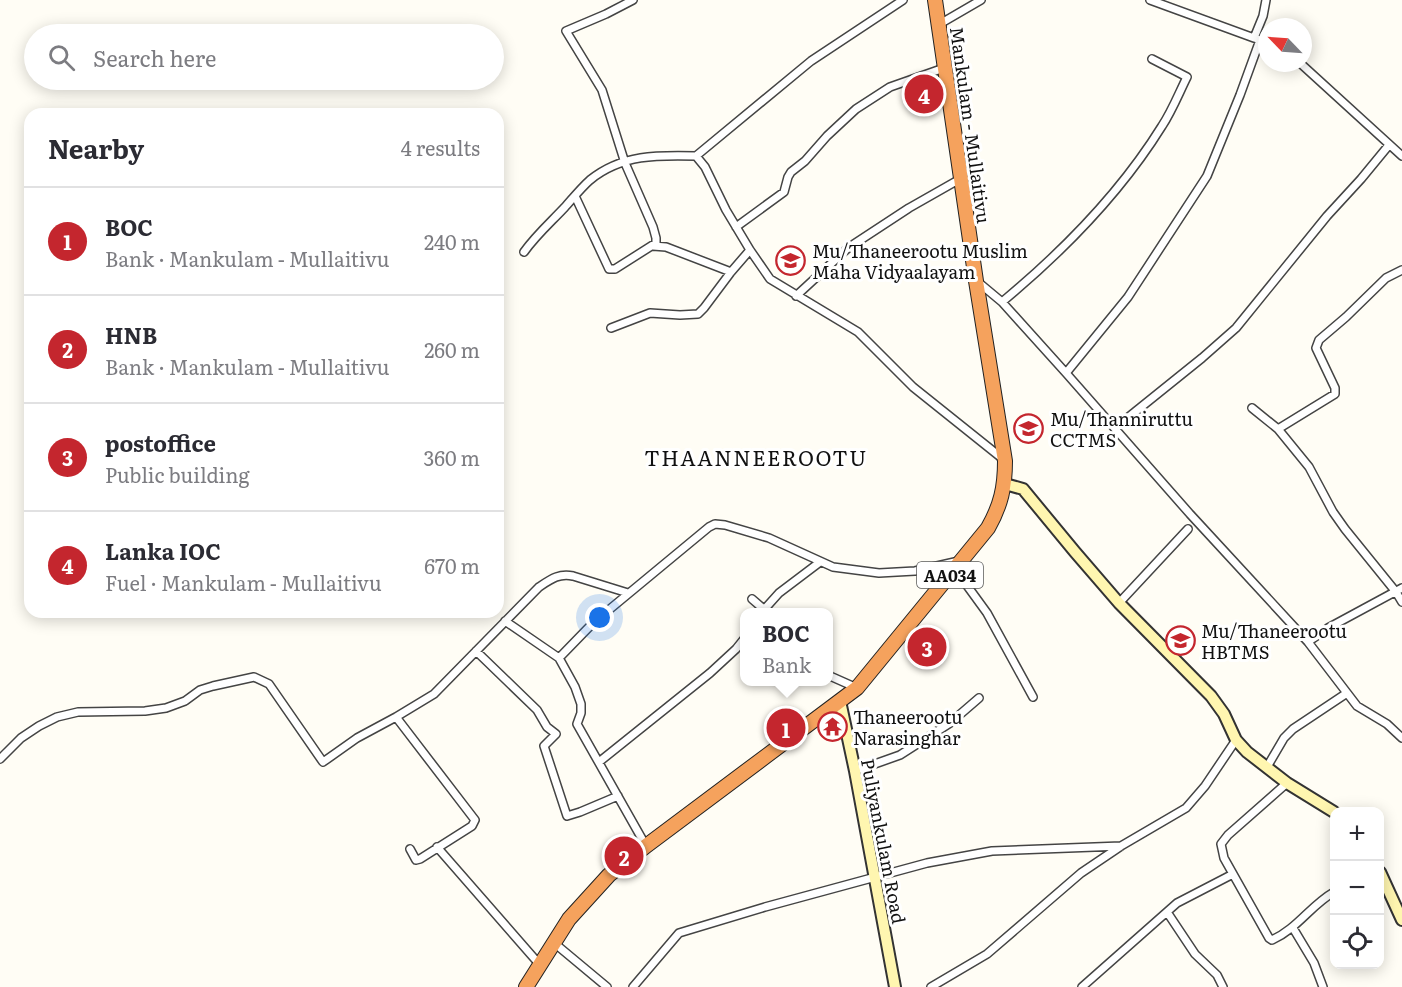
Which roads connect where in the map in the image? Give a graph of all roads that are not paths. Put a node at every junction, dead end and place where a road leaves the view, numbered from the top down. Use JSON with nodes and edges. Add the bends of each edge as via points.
{"nodes":[{"id":1,"x":633,"y":0,"type":"edge"},
{"id":2,"x":903,"y":0,"type":"edge"},
{"id":3,"x":934,"y":0,"type":"edge"},
{"id":4,"x":981,"y":0,"type":"edge"},
{"id":5,"x":1150,"y":0,"type":"edge"},
{"id":6,"x":1266,"y":0,"type":"edge"},
{"id":7,"x":1263,"y":18,"type":"edge"},
{"id":8,"x":938,"y":25,"type":"junction"},
{"id":9,"x":1258,"y":39,"type":"edge"},
{"id":10,"x":1258,"y":46,"type":"edge"},
{"id":11,"x":1152,"y":59,"type":"dead end"},
{"id":12,"x":944,"y":68,"type":"junction"},
{"id":13,"x":1310,"y":72,"type":"edge"},
{"id":14,"x":1389,"y":145,"type":"junction"},
{"id":15,"x":696,"y":156,"type":"junction"},
{"id":16,"x":1402,"y":156,"type":"edge"},
{"id":17,"x":625,"y":163,"type":"junction"},
{"id":18,"x":960,"y":179,"type":"junction"},
{"id":19,"x":575,"y":196,"type":"junction"},
{"id":20,"x":736,"y":227,"type":"junction"},
{"id":21,"x":652,"y":246,"type":"junction"},
{"id":22,"x":750,"y":250,"type":"junction"},
{"id":23,"x":524,"y":252,"type":"dead end"},
{"id":24,"x":1402,"y":270,"type":"edge"},
{"id":25,"x":731,"y":272,"type":"junction"},
{"id":26,"x":975,"y":281,"type":"junction"},
{"id":27,"x":796,"y":296,"type":"junction"},
{"id":28,"x":1002,"y":302,"type":"junction"},
{"id":29,"x":611,"y":328,"type":"dead end"},
{"id":30,"x":1066,"y":373,"type":"junction"},
{"id":31,"x":1252,"y":408,"type":"dead end"},
{"id":32,"x":1115,"y":428,"type":"junction"},
{"id":33,"x":1278,"y":429,"type":"junction"},
{"id":34,"x":1005,"y":461,"type":"junction"},
{"id":35,"x":1005,"y":484,"type":"junction"},
{"id":36,"x":1188,"y":529,"type":"dead end"},
{"id":37,"x":820,"y":561,"type":"junction"},
{"id":38,"x":958,"y":564,"type":"junction"},
{"id":39,"x":1399,"y":590,"type":"edge"},
{"id":40,"x":628,"y":593,"type":"junction"},
{"id":41,"x":752,"y":599,"type":"dead end"},
{"id":42,"x":1402,"y":602,"type":"edge"},
{"id":43,"x":1119,"y":603,"type":"junction"},
{"id":44,"x":761,"y":608,"type":"edge"},
{"id":45,"x":766,"y":608,"type":"edge"},
{"id":46,"x":505,"y":621,"type":"junction"},
{"id":47,"x":1308,"y":642,"type":"junction"},
{"id":48,"x":740,"y":644,"type":"edge"},
{"id":49,"x":476,"y":651,"type":"junction"},
{"id":50,"x":559,"y":658,"type":"junction"},
{"id":51,"x":833,"y":677,"type":"edge"},
{"id":52,"x":856,"y":688,"type":"junction"},
{"id":53,"x":1347,"y":693,"type":"junction"},
{"id":54,"x":1032,"y":697,"type":"dead end"},
{"id":55,"x":979,"y":698,"type":"dead end"},
{"id":56,"x":840,"y":701,"type":"junction"},
{"id":57,"x":396,"y":717,"type":"junction"},
{"id":58,"x":1402,"y":738,"type":"edge"},
{"id":59,"x":1236,"y":740,"type":"junction"},
{"id":60,"x":0,"y":759,"type":"edge"},
{"id":61,"x":598,"y":762,"type":"junction"},
{"id":62,"x":1267,"y":767,"type":"junction"},
{"id":63,"x":855,"y":771,"type":"junction"},
{"id":64,"x":1287,"y":783,"type":"junction"},
{"id":65,"x":618,"y":796,"type":"junction"},
{"id":66,"x":1330,"y":809,"type":"edge"},
{"id":67,"x":646,"y":846,"type":"junction"},
{"id":68,"x":1121,"y":846,"type":"junction"},
{"id":69,"x":437,"y":847,"type":"junction"},
{"id":70,"x":410,"y":849,"type":"dead end"},
{"id":71,"x":1233,"y":874,"type":"junction"},
{"id":72,"x":874,"y":878,"type":"junction"},
{"id":73,"x":1384,"y":881,"type":"edge"},
{"id":74,"x":1330,"y":895,"type":"edge"},
{"id":75,"x":1167,"y":912,"type":"junction"},
{"id":76,"x":1402,"y":920,"type":"edge"},
{"id":77,"x":1293,"y":928,"type":"junction"},
{"id":78,"x":553,"y":942,"type":"junction"},
{"id":79,"x":540,"y":965,"type":"junction"},
{"id":80,"x":526,"y":987,"type":"edge"},
{"id":81,"x":607,"y":987,"type":"edge"},
{"id":82,"x":633,"y":987,"type":"edge"},
{"id":83,"x":895,"y":987,"type":"edge"},
{"id":84,"x":930,"y":987,"type":"edge"},
{"id":85,"x":1082,"y":987,"type":"edge"},
{"id":86,"x":1223,"y":987,"type":"edge"},
{"id":87,"x":1323,"y":987,"type":"edge"}],
"edges":[{"from":1,"to":17,"type":"street","via":[[566,31],[602,90]]},
{"from":2,"to":15,"type":"street","via":[[811,61]]},
{"from":3,"to":8,"type":"highway","name":"Mankulam - Mullaitivu","number":"AA034"},
{"from":4,"to":8,"type":"street"},
{"from":5,"to":9,"type":"street"},
{"from":6,"to":7,"type":"street"},
{"from":8,"to":12,"type":"highway","name":"Mankulam - Mullaitivu","number":"AA034"},
{"from":10,"to":30,"type":"street","via":[[1207,176],[1128,297]]},
{"from":11,"to":28,"type":"street","via":[[1187,77],[1163,125],[1131,171],[1073,238]]},
{"from":12,"to":18,"type":"highway","name":"Mankulam - Mullaitivu","number":"AA034"},
{"from":12,"to":20,"type":"street","via":[[890,87],[856,109],[791,172],[784,192]]},
{"from":13,"to":14,"type":"street"},
{"from":14,"to":16,"type":"street"},
{"from":14,"to":32,"type":"street","via":[[1236,328]]},
{"from":15,"to":17,"type":"street","via":[[660,155]]},
{"from":15,"to":20,"type":"street"},
{"from":17,"to":19,"type":"street","via":[[602,171]]},
{"from":17,"to":21,"type":"street","via":[[653,227],[656,243]]},
{"from":18,"to":26,"type":"highway","name":"Mankulam - Mullaitivu","number":"AA034"},
{"from":18,"to":27,"type":"street","via":[[848,248]]},
{"from":19,"to":21,"type":"street","via":[[609,269]]},
{"from":19,"to":23,"type":"street"},
{"from":20,"to":22,"type":"street"},
{"from":21,"to":25,"type":"street","via":[[666,247]]},
{"from":22,"to":25,"type":"street"},
{"from":22,"to":27,"type":"street","via":[[770,279]]},
{"from":24,"to":33,"type":"street","via":[[1386,278],[1319,340],[1316,348],[1335,394]]},
{"from":25,"to":29,"type":"street","via":[[698,314],[650,313]]},
{"from":26,"to":28,"type":"street"},
{"from":26,"to":34,"type":"highway","name":"Mankulam - Mullaitivu","number":"AA034"},
{"from":27,"to":34,"type":"street","via":[[858,332],[913,387]]},
{"from":28,"to":30,"type":"street"},
{"from":30,"to":32,"type":"street"},
{"from":31,"to":33,"type":"street"},
{"from":32,"to":47,"type":"street"},
{"from":33,"to":39,"type":"street","via":[[1309,467],[1345,529]]},
{"from":34,"to":35,"type":"highway","name":"Mankulam - Mullaitivu","number":"AA034"},
{"from":35,"to":38,"type":"highway","name":"Mankulam - Mullaitivu","number":"AA034","via":[[988,528]]},
{"from":35,"to":43,"type":"street","via":[[1023,489]]},
{"from":36,"to":43,"type":"street"},
{"from":37,"to":38,"type":"street","via":[[833,567],[879,573]]},
{"from":37,"to":40,"type":"street","via":[[769,538],[715,524]]},
{"from":37,"to":45,"type":"street","via":[[779,593]]},
{"from":38,"to":52,"type":"highway","name":"Mankulam - Mullaitivu","number":"AA034"},
{"from":38,"to":54,"type":"street"},
{"from":39,"to":42,"type":"street"},
{"from":39,"to":47,"type":"street"},
{"from":40,"to":46,"type":"street","via":[[564,574],[539,587]]},
{"from":40,"to":50,"type":"street"},
{"from":41,"to":44,"type":"street"},
{"from":43,"to":59,"type":"street","via":[[1212,696]]},
{"from":46,"to":49,"type":"street"},
{"from":46,"to":50,"type":"street"},
{"from":47,"to":53,"type":"street"},
{"from":48,"to":61,"type":"street","via":[[710,673]]},
{"from":49,"to":57,"type":"street","via":[[434,694]]},
{"from":49,"to":65,"type":"street","via":[[556,734],[544,746],[567,816]]},
{"from":50,"to":61,"type":"street","via":[[580,704],[577,724]]},
{"from":51,"to":52,"type":"street"},
{"from":52,"to":56,"type":"highway","name":"Mankulam - Mullaitivu","number":"AA034"},
{"from":53,"to":58,"type":"street","via":[[1357,706]]},
{"from":53,"to":62,"type":"street","via":[[1293,729]]},
{"from":55,"to":63,"type":"street","via":[[950,723],[900,755]]},
{"from":56,"to":63,"type":"street","name":"Puliyankulam Road"},
{"from":56,"to":67,"type":"highway","name":"Mankulam - Mullaitivu","number":"AA034"},
{"from":57,"to":60,"type":"street","via":[[322,762],[269,684],[254,677],[200,690],[166,708],[78,712],[57,717],[21,738]]},
{"from":57,"to":69,"type":"street","via":[[475,820],[472,826]]},
{"from":59,"to":62,"type":"street"},
{"from":59,"to":68,"type":"street","via":[[1186,808]]},
{"from":61,"to":65,"type":"street"},
{"from":62,"to":64,"type":"street"},
{"from":63,"to":72,"type":"street","name":"Puliyankulam Road"},
{"from":64,"to":66,"type":"street"},
{"from":64,"to":71,"type":"street","via":[[1221,844]]},
{"from":65,"to":67,"type":"street"},
{"from":67,"to":78,"type":"highway","name":"Mankulam - Mullaitivu","number":"AA034","via":[[609,875]]},
{"from":68,"to":72,"type":"street","via":[[992,851]]},
{"from":68,"to":84,"type":"street","via":[[1081,873],[987,954]]},
{"from":69,"to":70,"type":"street","via":[[416,860]]},
{"from":69,"to":79,"type":"street"},
{"from":71,"to":75,"type":"street"},
{"from":71,"to":77,"type":"street","via":[[1269,938]]},
{"from":72,"to":82,"type":"street","via":[[679,933]]},
{"from":72,"to":83,"type":"street","name":"Puliyankulam Road"},
{"from":73,"to":76,"type":"street"},
{"from":74,"to":77,"type":"street"},
{"from":75,"to":85,"type":"street"},
{"from":75,"to":86,"type":"street"},
{"from":77,"to":87,"type":"street"},
{"from":78,"to":79,"type":"highway","name":"Mankulam - Mullaitivu","number":"AA034"},
{"from":78,"to":81,"type":"street"},
{"from":79,"to":80,"type":"highway","name":"Mankulam - Mullaitivu","number":"AA034"}]}
